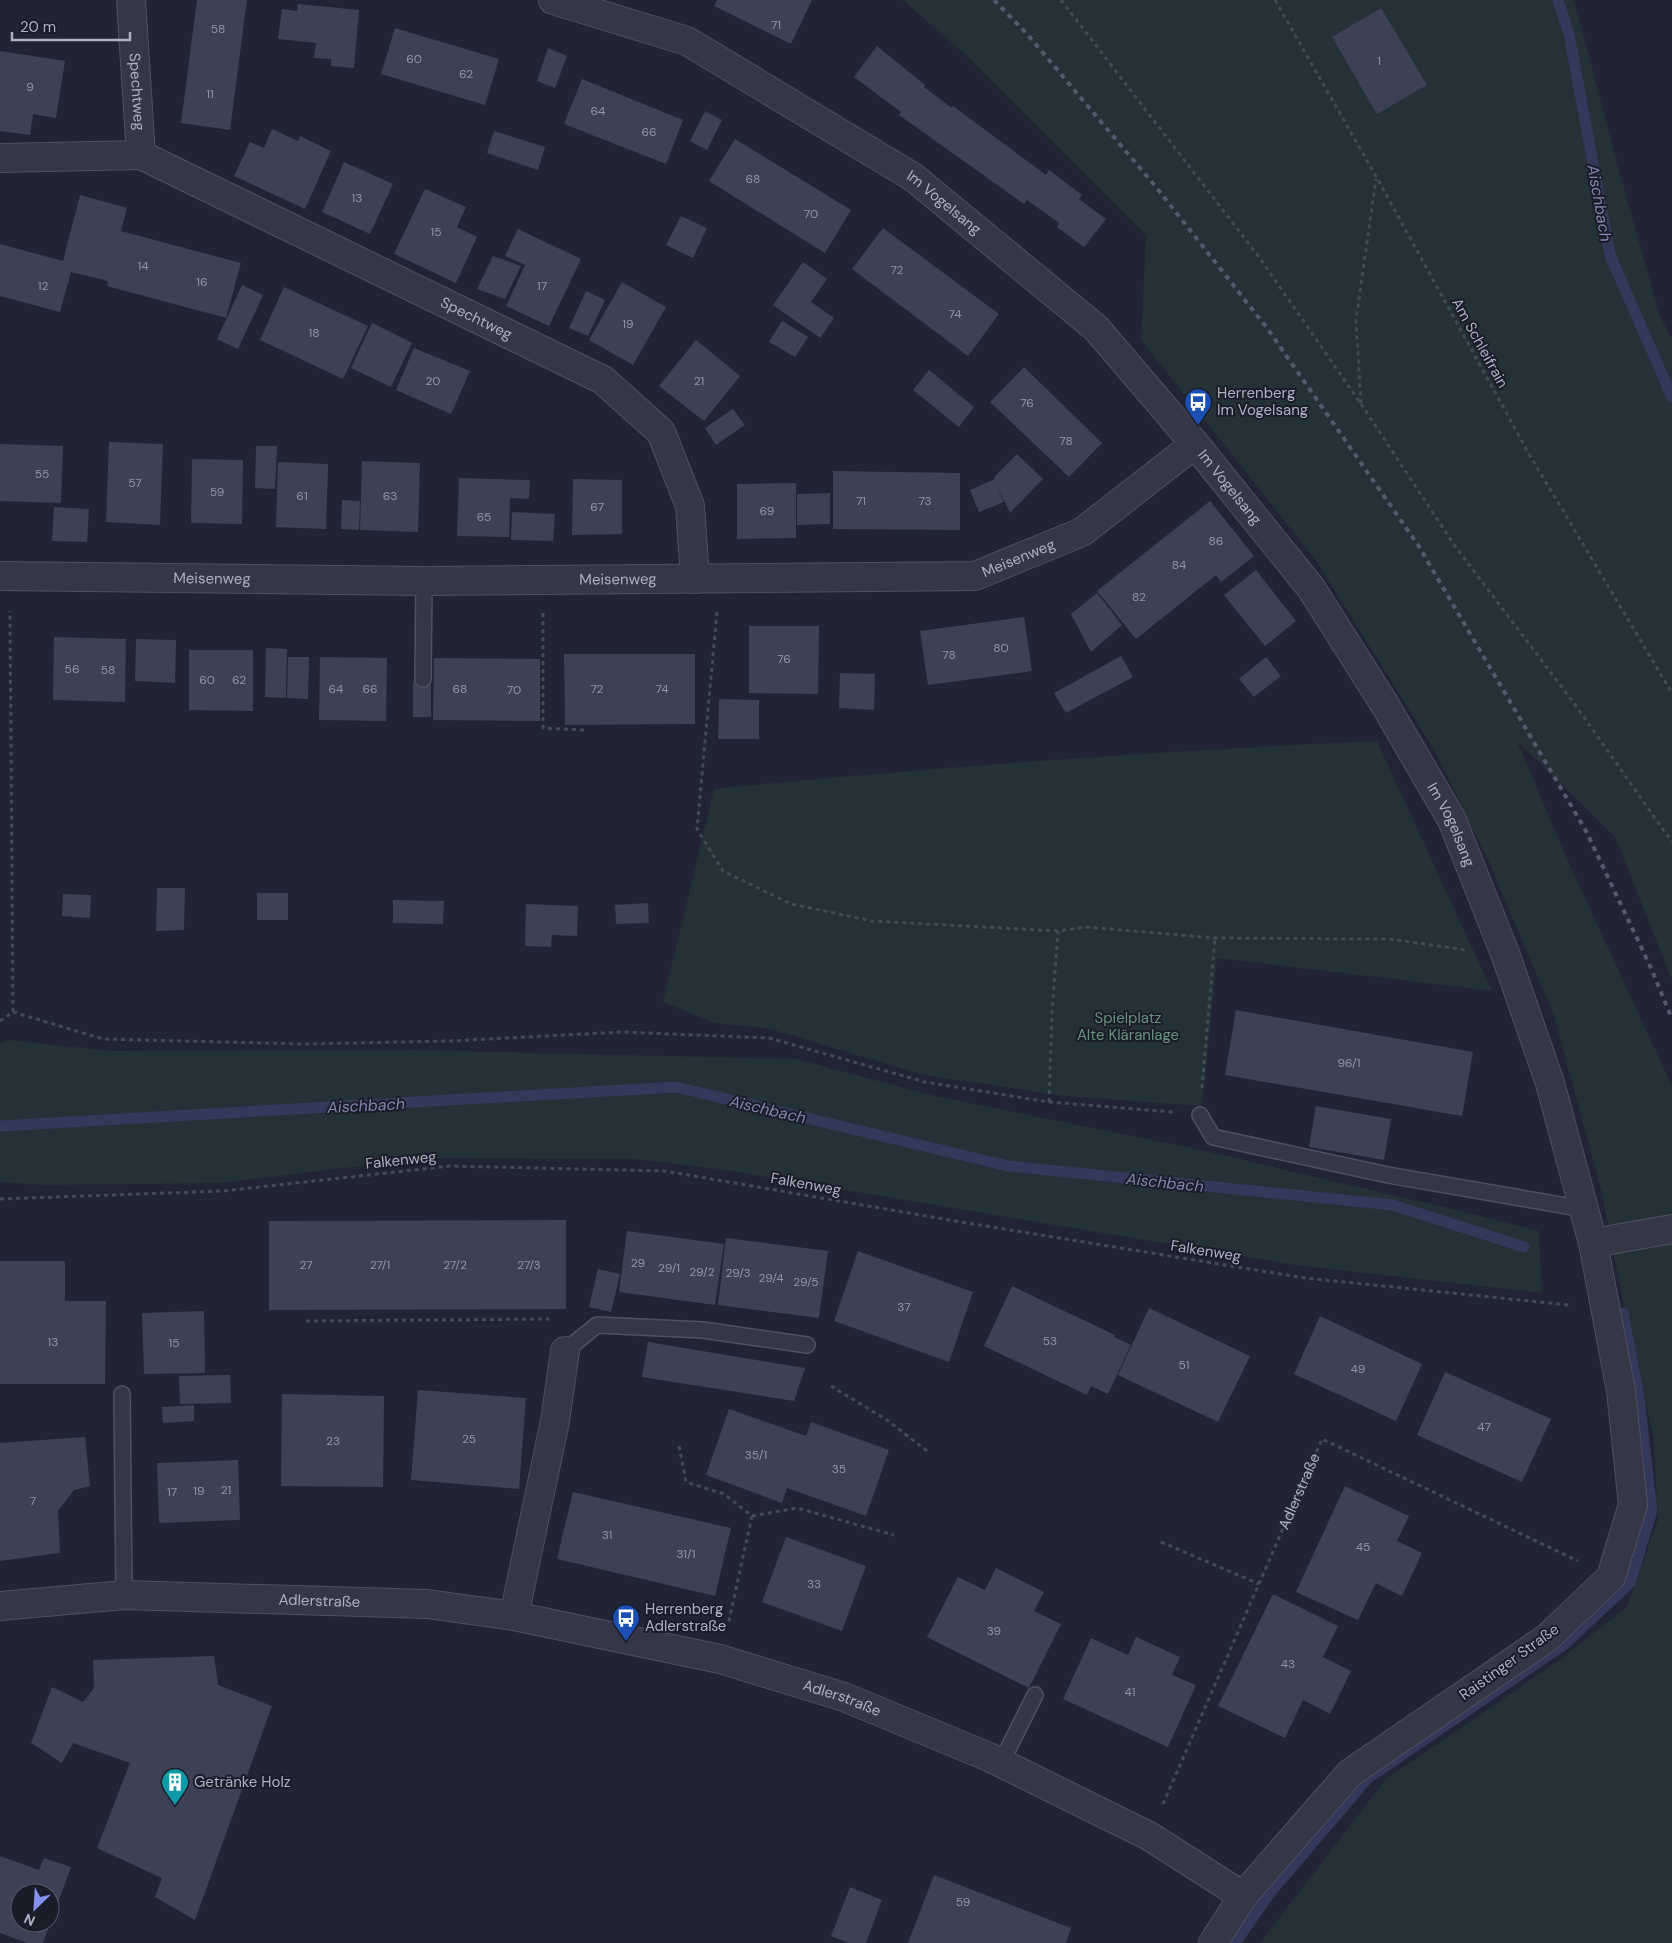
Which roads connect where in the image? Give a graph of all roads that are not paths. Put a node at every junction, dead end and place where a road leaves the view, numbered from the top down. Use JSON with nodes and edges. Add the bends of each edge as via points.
{"nodes":[{"id":1,"x":131,"y":0,"type":"edge"},
{"id":2,"x":553,"y":0,"type":"edge"},
{"id":3,"x":142,"y":155,"type":"junction"},
{"id":4,"x":0,"y":158,"type":"edge"},
{"id":5,"x":1195,"y":444,"type":"junction"},
{"id":6,"x":5,"y":576,"type":"edge"},
{"id":7,"x":707,"y":580,"type":"junction"},
{"id":8,"x":424,"y":582,"type":"junction"},
{"id":9,"x":423,"y":679,"type":"dead end"},
{"id":10,"x":1200,"y":1115,"type":"road end"},
{"id":11,"x":1584,"y":1209,"type":"junction"},
{"id":12,"x":1672,"y":1230,"type":"edge"},
{"id":13,"x":1593,"y":1243,"type":"junction"},
{"id":14,"x":807,"y":1345,"type":"dead end"},
{"id":15,"x":565,"y":1351,"type":"joint"},
{"id":16,"x":122,"y":1394,"type":"dead end"},
{"id":17,"x":124,"y":1595,"type":"junction"},
{"id":18,"x":0,"y":1606,"type":"edge"},
{"id":19,"x":514,"y":1616,"type":"junction"},
{"id":20,"x":1035,"y":1695,"type":"dead end"},
{"id":21,"x":1001,"y":1763,"type":"junction"},
{"id":22,"x":1243,"y":1896,"type":"junction"},
{"id":23,"x":1213,"y":1943,"type":"edge"}],
"edges":[{"from":1,"to":3,"type":"street","name":"Spechtweg"},
{"from":2,"to":5,"type":"street","name":"Im Vogelsang","via":[[687,40],[913,177],[1096,328]]},
{"from":3,"to":4,"type":"street","name":"Spechtweg"},
{"from":3,"to":7,"type":"street","name":"Spechtweg","via":[[604,380],[661,432],[690,506]]},
{"from":5,"to":7,"type":"street","name":"Meisenweg","via":[[1082,532],[975,576]]},
{"from":5,"to":11,"type":"street","name":"Im Vogelsang","via":[[1311,588],[1452,820],[1506,956],[1550,1083]]},
{"from":6,"to":8,"type":"street","name":"Meisenweg"},
{"from":7,"to":8,"type":"street","name":"Meisenweg"},
{"from":8,"to":9,"type":"lane"},
{"from":10,"to":11,"type":"lane","via":[[1213,1137],[1388,1175]]},
{"from":11,"to":13,"type":"street","name":"Im Vogelsang"},
{"from":12,"to":13,"type":"street"},
{"from":13,"to":22,"type":"street","name":"Raistinger Straße","via":[[1621,1391],[1633,1505],[1611,1577],[1547,1638],[1350,1773]]},
{"from":14,"to":15,"type":"lane","via":[[703,1330],[597,1325]]},
{"from":15,"to":19,"type":"street","via":[[555,1421]]},
{"from":16,"to":17,"type":"lane"},
{"from":17,"to":18,"type":"street","name":"Adlerstraße"},
{"from":17,"to":19,"type":"street","name":"Adlerstraße","via":[[427,1604]]},
{"from":19,"to":21,"type":"street","name":"Adlerstraße","via":[[720,1659],[844,1697]]},
{"from":20,"to":21,"type":"lane"},
{"from":21,"to":22,"type":"street","name":"Adlerstraße","via":[[1149,1836]]},
{"from":22,"to":23,"type":"street","name":"Raistinger Straße"}]}
